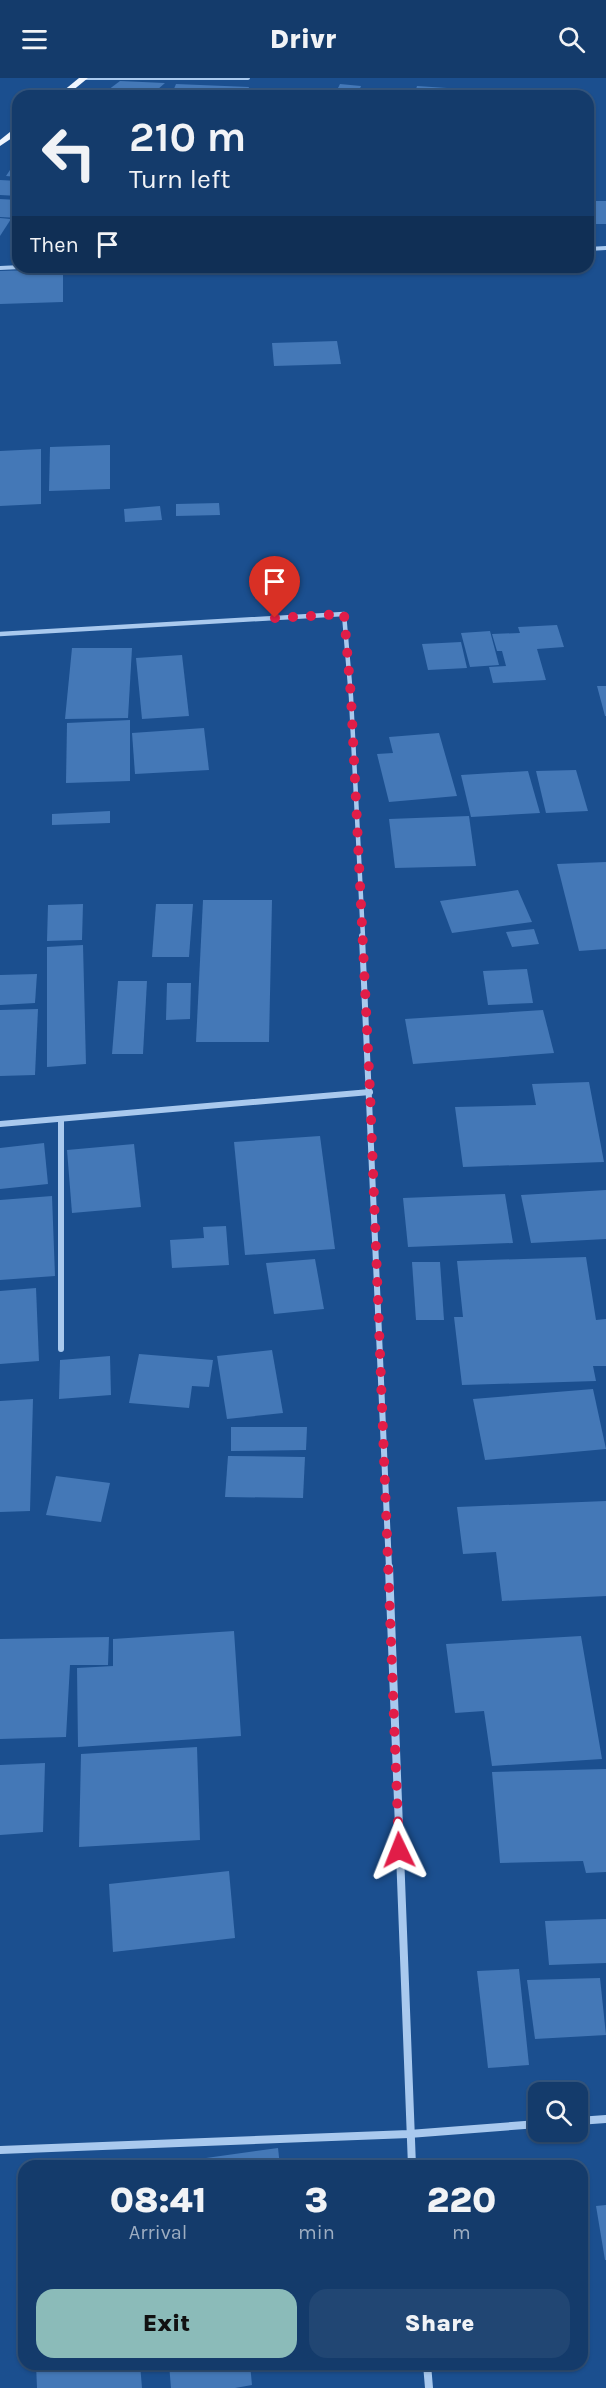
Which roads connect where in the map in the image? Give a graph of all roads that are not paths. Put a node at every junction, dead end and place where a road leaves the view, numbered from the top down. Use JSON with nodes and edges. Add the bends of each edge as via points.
{"nodes":[{"id":1,"x":84,"y":78,"type":"edge"},
{"id":2,"x":248,"y":78,"type":"edge"},
{"id":3,"x":69,"y":90,"type":"edge"},
{"id":4,"x":12,"y":135,"type":"edge"},
{"id":5,"x":0,"y":144,"type":"edge"},
{"id":6,"x":0,"y":633,"type":"edge"},
{"id":7,"x":370,"y":1092,"type":"junction"},
{"id":8,"x":61,"y":1120,"type":"junction"},
{"id":9,"x":0,"y":1124,"type":"edge"},
{"id":10,"x":61,"y":1349,"type":"dead end"},
{"id":11,"x":606,"y":2119,"type":"edge"},
{"id":12,"x":588,"y":2120,"type":"edge"},
{"id":13,"x":528,"y":2125,"type":"edge"},
{"id":14,"x":409,"y":2134,"type":"junction"},
{"id":15,"x":0,"y":2150,"type":"edge"},
{"id":16,"x":411,"y":2160,"type":"edge"},
{"id":17,"x":428,"y":2370,"type":"edge"},
{"id":18,"x":429,"y":2388,"type":"edge"}],
"edges":[{"from":1,"to":2,"type":"street"},
{"from":1,"to":3,"type":"main road"},
{"from":4,"to":5,"type":"main road"},
{"from":6,"to":7,"type":"street","via":[[344,614]]},
{"from":7,"to":8,"type":"street"},
{"from":7,"to":14,"type":"street"},
{"from":8,"to":9,"type":"street"},
{"from":8,"to":10,"type":"street"},
{"from":11,"to":12,"type":"street"},
{"from":13,"to":14,"type":"street"},
{"from":14,"to":15,"type":"street"},
{"from":14,"to":16,"type":"street"},
{"from":17,"to":18,"type":"street"}]}
